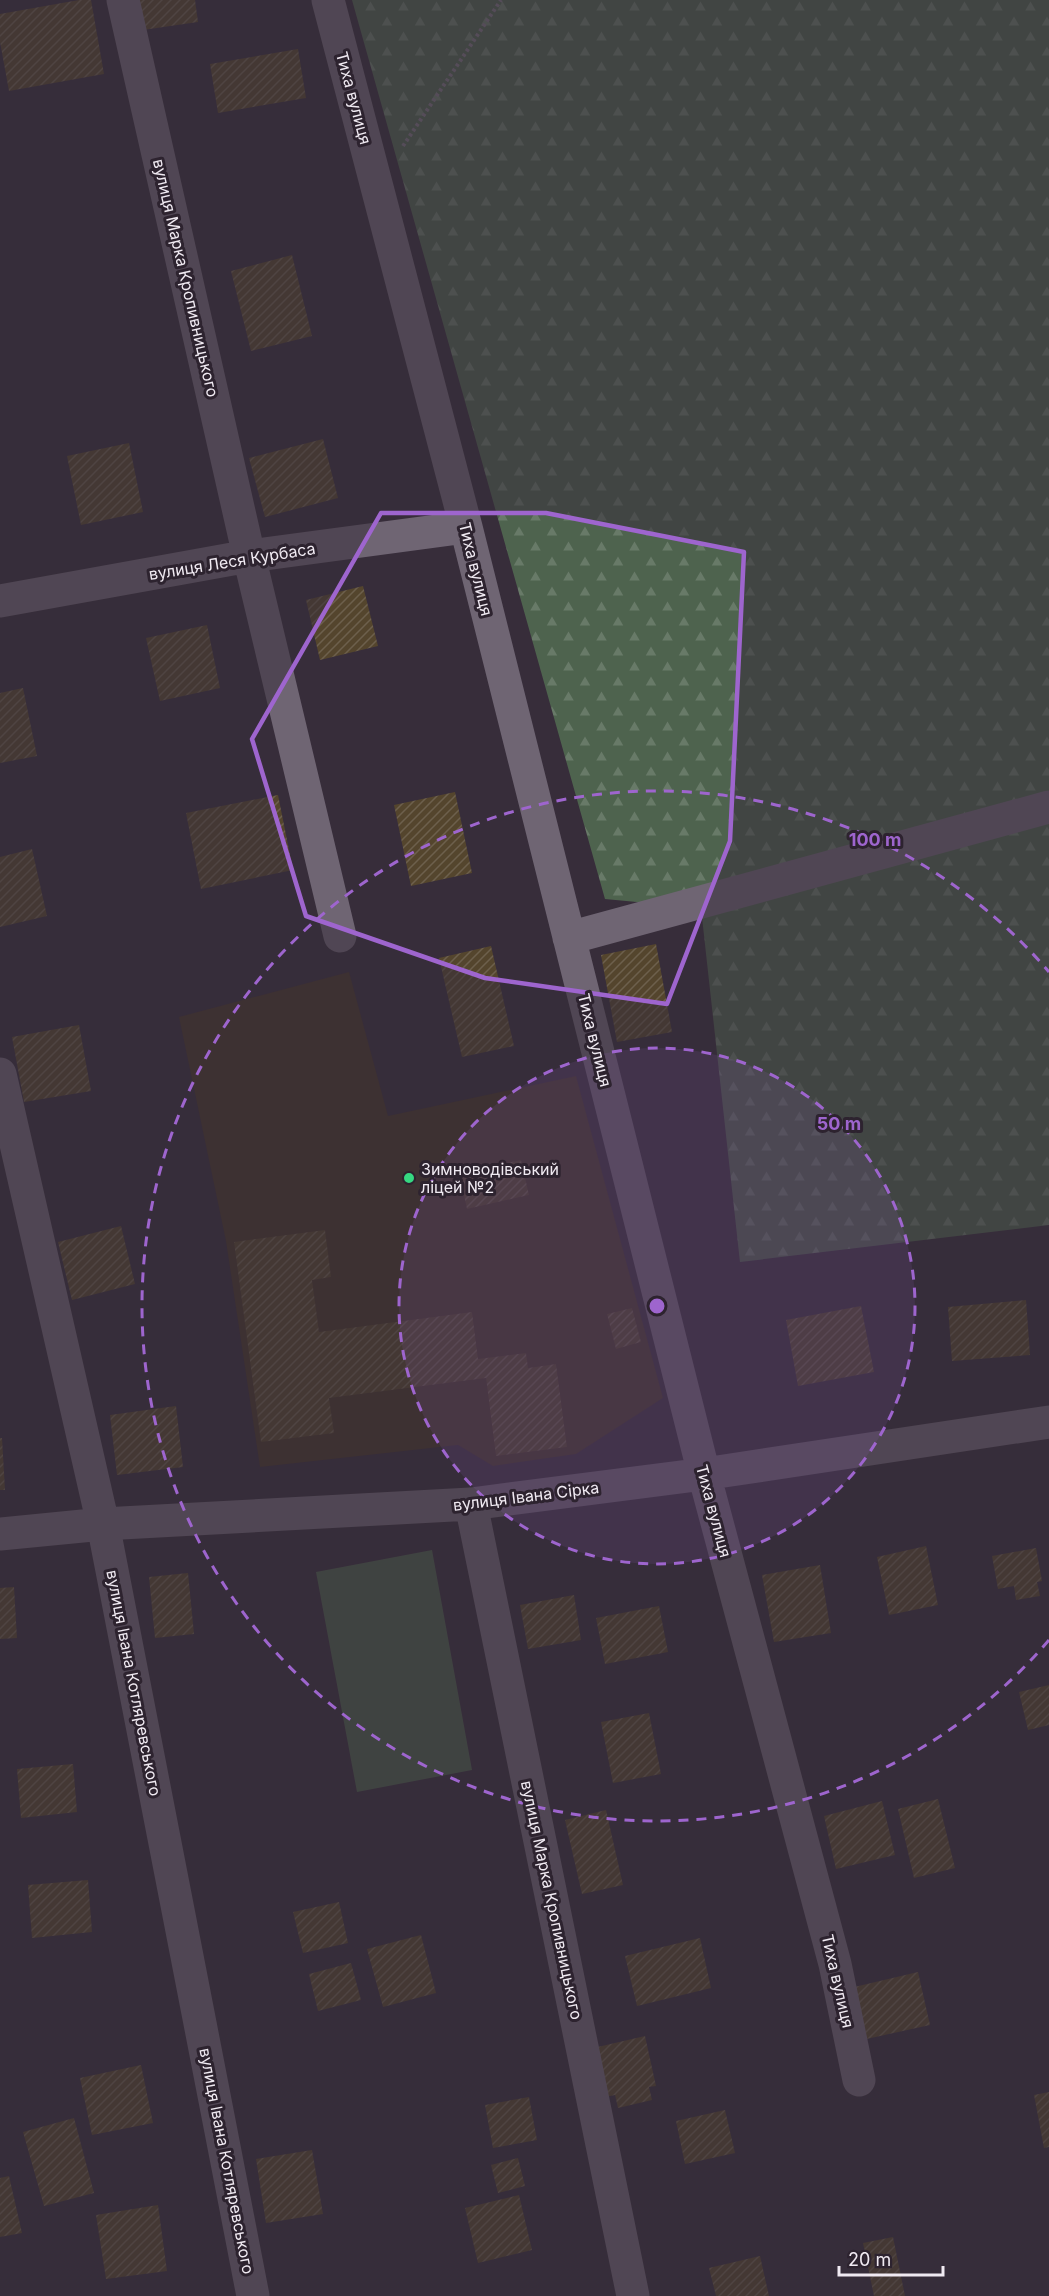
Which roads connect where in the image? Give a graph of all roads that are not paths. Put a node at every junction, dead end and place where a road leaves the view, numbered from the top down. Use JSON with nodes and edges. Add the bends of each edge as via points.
{"nodes":[{"id":1,"x":123,"y":0,"type":"edge"},
{"id":2,"x":328,"y":0,"type":"edge"},
{"id":3,"x":466,"y":527,"type":"junction"},
{"id":4,"x":249,"y":555,"type":"junction"},
{"id":5,"x":0,"y":601,"type":"edge"},
{"id":6,"x":1049,"y":807,"type":"edge"},
{"id":7,"x":340,"y":936,"type":"dead end"},
{"id":8,"x":569,"y":938,"type":"junction"},
{"id":9,"x":0,"y":1074,"type":"edge"},
{"id":10,"x":1049,"y":1422,"type":"edge"},
{"id":11,"x":704,"y":1474,"type":"junction"},
{"id":12,"x":471,"y":1503,"type":"junction"},
{"id":13,"x":103,"y":1524,"type":"junction"},
{"id":14,"x":0,"y":1534,"type":"edge"},
{"id":15,"x":859,"y":2080,"type":"dead end"},
{"id":16,"x":253,"y":2296,"type":"edge"},
{"id":17,"x":633,"y":2296,"type":"edge"}],
"edges":[{"from":1,"to":4,"type":"street","name":"вулиця Марка Кропивницького"},
{"from":2,"to":3,"type":"street","name":"Тиха вулиця"},
{"from":3,"to":4,"type":"street","name":"вулиця Леся Курбаса"},
{"from":3,"to":8,"type":"street","name":"Тиха вулиця"},
{"from":4,"to":5,"type":"street","name":"вулиця Леся Курбаса"},
{"from":4,"to":7,"type":"street","name":"вулиця Марка Кропивницького"},
{"from":6,"to":8,"type":"street"},
{"from":8,"to":11,"type":"street","name":"Тиха вулиця"},
{"from":9,"to":13,"type":"street","name":"вулиця Івана Котляревського"},
{"from":10,"to":11,"type":"street","name":"вулиця Івана Сірка"},
{"from":11,"to":12,"type":"street","name":"вулиця Івана Сірка"},
{"from":11,"to":15,"type":"street","name":"Тиха вулиця","via":[[836,1964]]},
{"from":12,"to":13,"type":"street","name":"вулиця Івана Сірка"},
{"from":12,"to":17,"type":"street","name":"вулиця Марка Кропивницького"},
{"from":13,"to":14,"type":"street","name":"вулиця Івана Сірка"},
{"from":13,"to":16,"type":"street","name":"вулиця Івана Котляревського"}]}
